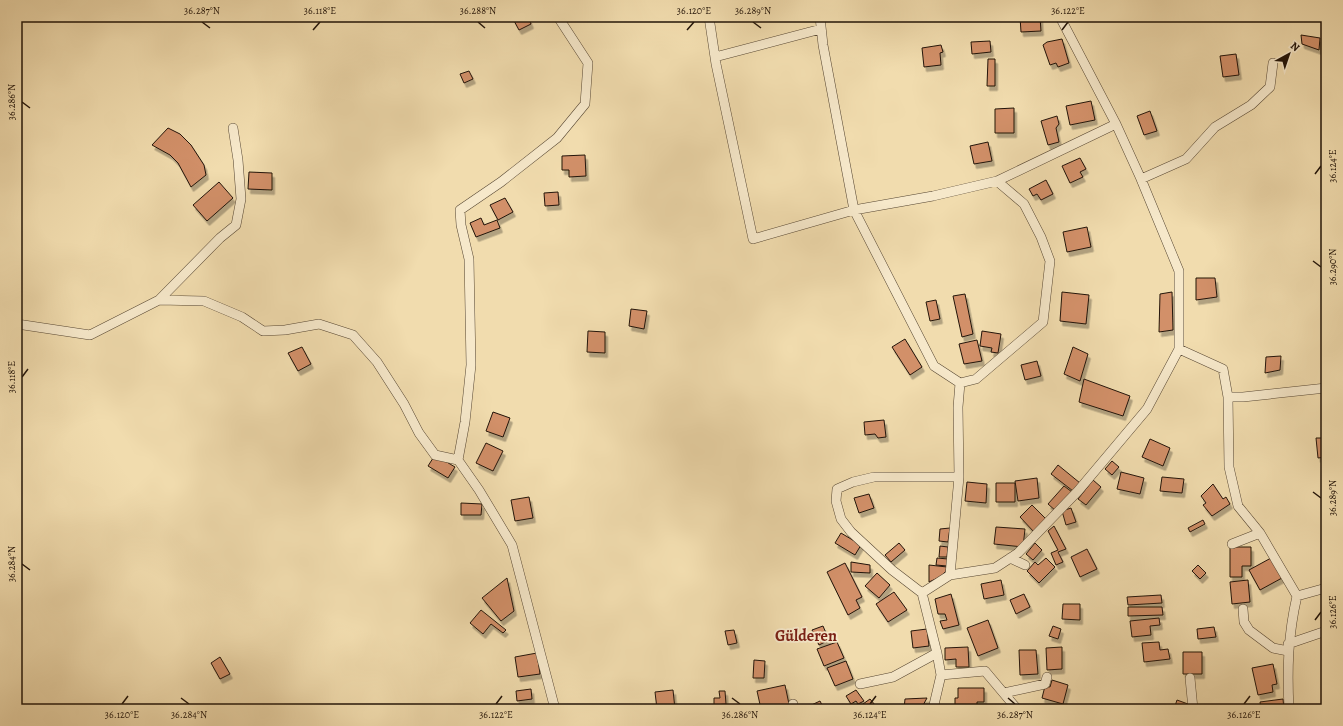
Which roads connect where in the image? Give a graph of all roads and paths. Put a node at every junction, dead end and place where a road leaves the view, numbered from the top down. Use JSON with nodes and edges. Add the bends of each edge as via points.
{"nodes":[{"id":1,"x":558,"y":17,"type":"edge"},
{"id":2,"x":709,"y":17,"type":"edge"},
{"id":3,"x":820,"y":17,"type":"edge"},
{"id":4,"x":1060,"y":17,"type":"edge"},
{"id":5,"x":821,"y":29,"type":"junction"},
{"id":6,"x":715,"y":57,"type":"junction"},
{"id":7,"x":1274,"y":63,"type":"dead end"},
{"id":8,"x":1116,"y":124,"type":"junction"},
{"id":9,"x":233,"y":128,"type":"dead end"},
{"id":10,"x":1141,"y":179,"type":"junction"},
{"id":11,"x":997,"y":181,"type":"junction"},
{"id":12,"x":854,"y":210,"type":"junction"},
{"id":13,"x":160,"y":300,"type":"junction"},
{"id":14,"x":17,"y":324,"type":"edge"},
{"id":15,"x":1179,"y":349,"type":"junction"},
{"id":16,"x":960,"y":383,"type":"junction"},
{"id":17,"x":1326,"y":388,"type":"edge"},
{"id":18,"x":1228,"y":397,"type":"junction"},
{"id":19,"x":458,"y":460,"type":"junction"},
{"id":20,"x":959,"y":477,"type":"junction"},
{"id":21,"x":1260,"y":533,"type":"junction"},
{"id":22,"x":1232,"y":544,"type":"dead end"},
{"id":23,"x":1010,"y":558,"type":"junction"},
{"id":24,"x":1025,"y":565,"type":"dead end"},
{"id":25,"x":950,"y":575,"type":"junction"},
{"id":26,"x":1326,"y":588,"type":"edge"},
{"id":27,"x":922,"y":593,"type":"junction"},
{"id":28,"x":1297,"y":596,"type":"junction"},
{"id":29,"x":1243,"y":609,"type":"dead end"},
{"id":30,"x":1326,"y":632,"type":"edge"},
{"id":31,"x":1288,"y":648,"type":"junction"},
{"id":32,"x":937,"y":653,"type":"junction"},
{"id":33,"x":941,"y":675,"type":"junction"},
{"id":34,"x":1047,"y":678,"type":"dead end"},
{"id":35,"x":1190,"y":678,"type":"dead end"},
{"id":36,"x":860,"y":684,"type":"dead end"},
{"id":37,"x":1004,"y":693,"type":"junction"},
{"id":38,"x":555,"y":709,"type":"edge"},
{"id":39,"x":933,"y":709,"type":"edge"},
{"id":40,"x":1017,"y":709,"type":"edge"},
{"id":41,"x":1193,"y":709,"type":"edge"},
{"id":42,"x":1289,"y":709,"type":"edge"}],
"edges":[{"from":1,"to":19,"type":"street","via":[[588,62],[585,104],[557,138],[460,210],[470,260],[471,366],[466,422]]},
{"from":2,"to":6,"type":"street"},
{"from":3,"to":5,"type":"street"},
{"from":4,"to":8,"type":"street"},
{"from":5,"to":6,"type":"street"},
{"from":5,"to":12,"type":"street"},
{"from":6,"to":12,"type":"street","via":[[753,238]]},
{"from":7,"to":10,"type":"street","via":[[1270,87],[1251,105],[1215,127],[1186,159]]},
{"from":8,"to":10,"type":"street"},
{"from":8,"to":11,"type":"street"},
{"from":9,"to":13,"type":"street","via":[[241,199],[236,225]]},
{"from":10,"to":15,"type":"street","via":[[1179,271]]},
{"from":11,"to":12,"type":"street"},
{"from":11,"to":16,"type":"street","via":[[1024,204],[1050,261],[1043,322],[976,379]]},
{"from":12,"to":16,"type":"street","via":[[934,366]]},
{"from":13,"to":14,"type":"street","via":[[90,335]]},
{"from":13,"to":19,"type":"street","via":[[204,301],[242,317],[263,331],[319,324],[354,335],[377,362],[435,455]]},
{"from":15,"to":18,"type":"street","via":[[1223,369]]},
{"from":15,"to":23,"type":"street","via":[[1147,409],[1078,492]]},
{"from":16,"to":20,"type":"street"},
{"from":17,"to":18,"type":"street"},
{"from":18,"to":21,"type":"street","via":[[1229,467],[1238,506]]},
{"from":19,"to":38,"type":"street","via":[[512,545]]},
{"from":20,"to":25,"type":"street"},
{"from":20,"to":27,"type":"street","via":[[874,477],[837,489],[836,501],[841,519],[851,532],[892,570]]},
{"from":21,"to":22,"type":"street"},
{"from":21,"to":28,"type":"street"},
{"from":23,"to":24,"type":"street"},
{"from":23,"to":25,"type":"street","via":[[995,568]]},
{"from":25,"to":27,"type":"street"},
{"from":26,"to":28,"type":"street"},
{"from":27,"to":32,"type":"street"},
{"from":28,"to":31,"type":"street"},
{"from":29,"to":31,"type":"street","via":[[1244,622],[1250,630],[1273,648]]},
{"from":30,"to":31,"type":"street"},
{"from":31,"to":42,"type":"street"},
{"from":32,"to":33,"type":"street"},
{"from":32,"to":36,"type":"street","via":[[893,677]]},
{"from":33,"to":37,"type":"street","via":[[985,671]]},
{"from":33,"to":39,"type":"street"},
{"from":34,"to":37,"type":"street","via":[[1045,684]]},
{"from":35,"to":41,"type":"street"},
{"from":37,"to":40,"type":"street"}]}
